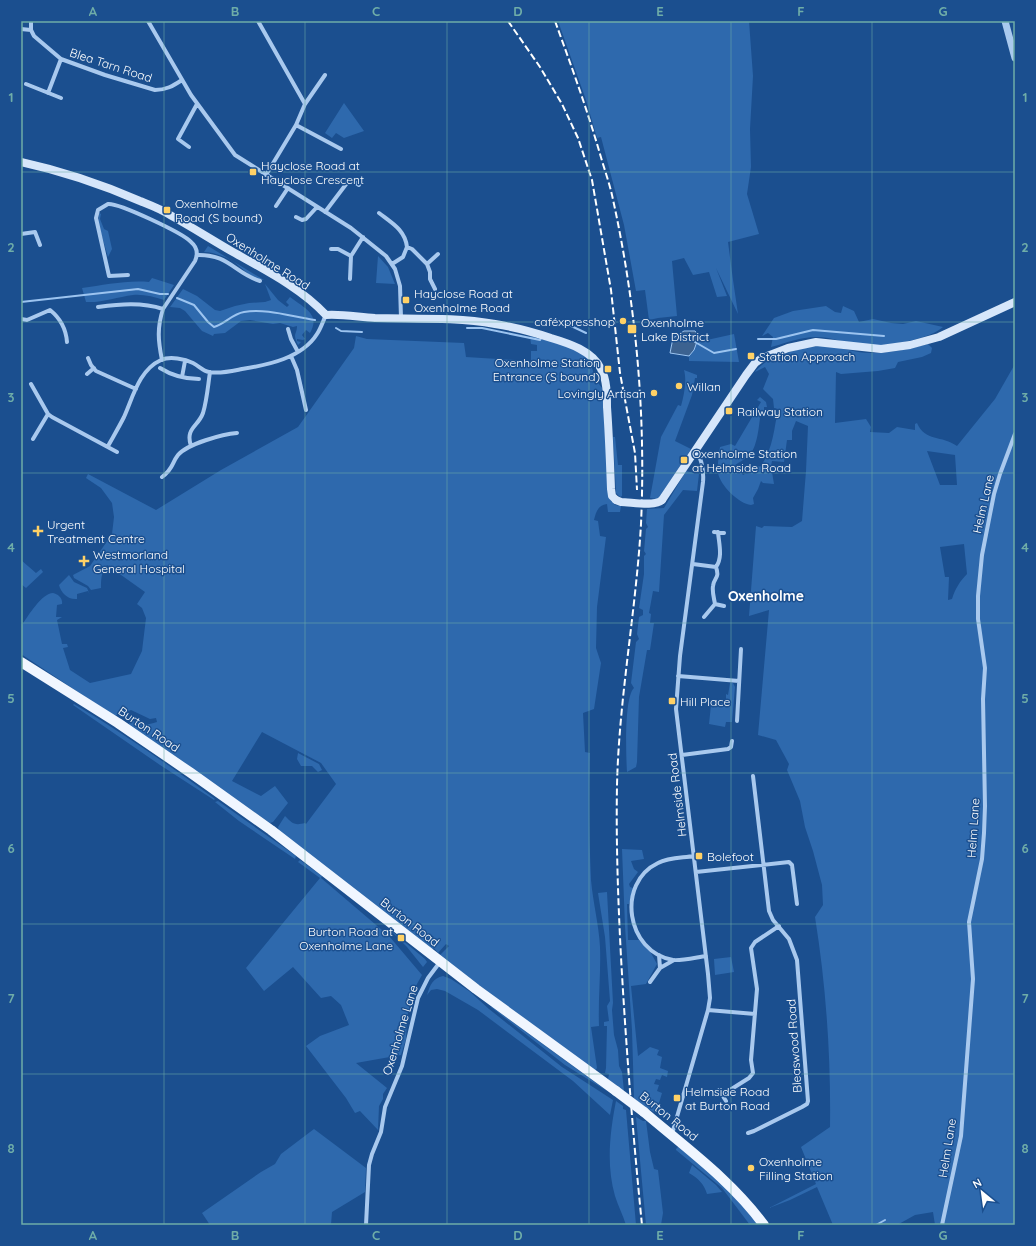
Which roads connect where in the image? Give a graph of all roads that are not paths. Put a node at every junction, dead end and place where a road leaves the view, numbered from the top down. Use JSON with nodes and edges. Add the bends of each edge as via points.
{"nodes":[{"id":1,"x":31,"y":21,"type":"edge"},
{"id":2,"x":148,"y":21,"type":"edge"},
{"id":3,"x":258,"y":21,"type":"edge"},
{"id":4,"x":1005,"y":21,"type":"edge"},
{"id":5,"x":21,"y":29,"type":"edge"},
{"id":6,"x":31,"y":30,"type":"junction"},
{"id":7,"x":1015,"y":58,"type":"edge"},
{"id":8,"x":61,"y":60,"type":"junction"},
{"id":9,"x":325,"y":75,"type":"dead end"},
{"id":10,"x":182,"y":80,"type":"junction"},
{"id":11,"x":26,"y":84,"type":"dead end"},
{"id":12,"x":48,"y":92,"type":"junction"},
{"id":13,"x":62,"y":98,"type":"dead end"},
{"id":14,"x":197,"y":104,"type":"junction"},
{"id":15,"x":305,"y":104,"type":"junction"},
{"id":16,"x":296,"y":125,"type":"junction"},
{"id":17,"x":190,"y":146,"type":"dead end"},
{"id":18,"x":341,"y":149,"type":"dead end"},
{"id":19,"x":21,"y":162,"type":"edge"},
{"id":20,"x":266,"y":175,"type":"junction"},
{"id":21,"x":359,"y":185,"type":"dead end"},
{"id":22,"x":288,"y":188,"type":"junction"},
{"id":23,"x":276,"y":206,"type":"dead end"},
{"id":24,"x":317,"y":206,"type":"junction"},
{"id":25,"x":325,"y":212,"type":"junction"},
{"id":26,"x":379,"y":213,"type":"dead end"},
{"id":27,"x":296,"y":217,"type":"dead end"},
{"id":28,"x":21,"y":234,"type":"edge"},
{"id":29,"x":363,"y":237,"type":"junction"},
{"id":30,"x":40,"y":245,"type":"dead end"},
{"id":31,"x":407,"y":247,"type":"junction"},
{"id":32,"x":331,"y":249,"type":"dead end"},
{"id":33,"x":438,"y":254,"type":"dead end"},
{"id":34,"x":197,"y":255,"type":"junction"},
{"id":35,"x":351,"y":256,"type":"junction"},
{"id":36,"x":392,"y":264,"type":"junction"},
{"id":37,"x":426,"y":264,"type":"junction"},
{"id":38,"x":128,"y":275,"type":"dead end"},
{"id":39,"x":350,"y":279,"type":"dead end"},
{"id":40,"x":260,"y":282,"type":"dead end"},
{"id":41,"x":435,"y":289,"type":"dead end"},
{"id":42,"x":1015,"y":302,"type":"edge"},
{"id":43,"x":41,"y":307,"type":"dead end"},
{"id":44,"x":98,"y":307,"type":"dead end"},
{"id":45,"x":163,"y":309,"type":"junction"},
{"id":46,"x":44,"y":312,"type":"junction"},
{"id":47,"x":326,"y":315,"type":"junction"},
{"id":48,"x":401,"y":318,"type":"junction"},
{"id":49,"x":21,"y":319,"type":"edge"},
{"id":50,"x":288,"y":329,"type":"dead end"},
{"id":51,"x":67,"y":342,"type":"dead end"},
{"id":52,"x":298,"y":352,"type":"junction"},
{"id":53,"x":291,"y":356,"type":"junction"},
{"id":54,"x":88,"y":358,"type":"dead end"},
{"id":55,"x":162,"y":360,"type":"junction"},
{"id":56,"x":185,"y":360,"type":"junction"},
{"id":57,"x":94,"y":368,"type":"junction"},
{"id":58,"x":160,"y":368,"type":"dead end"},
{"id":59,"x":210,"y":372,"type":"junction"},
{"id":60,"x":87,"y":374,"type":"dead end"},
{"id":61,"x":182,"y":377,"type":"junction"},
{"id":62,"x":199,"y":379,"type":"dead end"},
{"id":63,"x":31,"y":384,"type":"dead end"},
{"id":64,"x":136,"y":389,"type":"junction"},
{"id":65,"x":306,"y":410,"type":"dead end"},
{"id":66,"x":48,"y":414,"type":"junction"},
{"id":67,"x":237,"y":433,"type":"dead end"},
{"id":68,"x":1015,"y":434,"type":"edge"},
{"id":69,"x":32,"y":439,"type":"dead end"},
{"id":70,"x":108,"y":446,"type":"junction"},
{"id":71,"x":191,"y":446,"type":"junction"},
{"id":72,"x":696,"y":449,"type":"junction"},
{"id":73,"x":117,"y":452,"type":"dead end"},
{"id":74,"x":162,"y":478,"type":"dead end"},
{"id":75,"x":724,"y":533,"type":"dead end"},
{"id":76,"x":693,"y":564,"type":"junction"},
{"id":77,"x":716,"y":567,"type":"junction"},
{"id":78,"x":715,"y":604,"type":"junction"},
{"id":79,"x":724,"y":606,"type":"dead end"},
{"id":80,"x":704,"y":618,"type":"dead end"},
{"id":81,"x":741,"y":649,"type":"dead end"},
{"id":82,"x":21,"y":662,"type":"edge"},
{"id":83,"x":678,"y":676,"type":"junction"},
{"id":84,"x":739,"y":681,"type":"junction"},
{"id":85,"x":737,"y":721,"type":"dead end"},
{"id":86,"x":732,"y":741,"type":"dead end"},
{"id":87,"x":682,"y":755,"type":"junction"},
{"id":88,"x":753,"y":776,"type":"dead end"},
{"id":89,"x":760,"y":785,"type":"dead end"},
{"id":90,"x":754,"y":786,"type":"junction"},
{"id":91,"x":694,"y":856,"type":"junction"},
{"id":92,"x":763,"y":864,"type":"junction"},
{"id":93,"x":696,"y":872,"type":"junction"},
{"id":94,"x":797,"y":904,"type":"dead end"},
{"id":95,"x":778,"y":926,"type":"junction"},
{"id":96,"x":659,"y":955,"type":"junction"},
{"id":97,"x":706,"y":956,"type":"junction"},
{"id":98,"x":674,"y":960,"type":"junction"},
{"id":99,"x":440,"y":962,"type":"junction"},
{"id":100,"x":660,"y":968,"type":"junction"},
{"id":101,"x":650,"y":982,"type":"dead end"},
{"id":102,"x":708,"y":1010,"type":"junction"},
{"id":103,"x":755,"y":1014,"type":"junction"},
{"id":104,"x":719,"y":1090,"type":"dead end"},
{"id":105,"x":722,"y":1096,"type":"junction"},
{"id":106,"x":726,"y":1101,"type":"dead end"},
{"id":107,"x":748,"y":1133,"type":"dead end"},
{"id":108,"x":672,"y":1135,"type":"junction"},
{"id":109,"x":366,"y":1225,"type":"edge"},
{"id":110,"x":764,"y":1225,"type":"edge"},
{"id":111,"x":942,"y":1225,"type":"edge"}],
"edges":[{"from":1,"to":6,"type":"street"},
{"from":2,"to":10,"type":"street"},
{"from":3,"to":15,"type":"street"},
{"from":4,"to":7,"type":"street"},
{"from":5,"to":6,"type":"street"},
{"from":6,"to":8,"type":"street","name":"Blea Tarn Road","via":[[34,36]]},
{"from":8,"to":10,"type":"street","name":"Blea Tarn Road","via":[[155,90],[169,88]]},
{"from":8,"to":12,"type":"street"},
{"from":9,"to":15,"type":"street"},
{"from":10,"to":14,"type":"street"},
{"from":11,"to":12,"type":"street"},
{"from":12,"to":13,"type":"street"},
{"from":14,"to":17,"type":"street","via":[[178,139]]},
{"from":14,"to":20,"type":"street","via":[[235,155]]},
{"from":15,"to":16,"type":"street"},
{"from":16,"to":18,"type":"street"},
{"from":16,"to":20,"type":"street"},
{"from":19,"to":47,"type":"main road","name":"Oxenholme Road","via":[[89,180],[169,214],[280,279],[318,306]]},
{"from":20,"to":22,"type":"street"},
{"from":21,"to":25,"type":"street","via":[[350,179]]},
{"from":22,"to":23,"type":"street"},
{"from":22,"to":24,"type":"street"},
{"from":24,"to":25,"type":"street"},
{"from":24,"to":27,"type":"street","via":[[306,219]]},
{"from":25,"to":29,"type":"street"},
{"from":26,"to":31,"type":"street","via":[[398,228],[406,240]]},
{"from":28,"to":30,"type":"street","via":[[35,232]]},
{"from":29,"to":35,"type":"street"},
{"from":29,"to":36,"type":"street","via":[[380,250]]},
{"from":31,"to":36,"type":"street","via":[[403,257]]},
{"from":31,"to":37,"type":"street"},
{"from":32,"to":35,"type":"street"},
{"from":33,"to":37,"type":"street"},
{"from":34,"to":38,"type":"street","via":[[190,240],[159,224],[108,204],[98,210],[96,218],[109,276]]},
{"from":34,"to":40,"type":"street","via":[[223,259],[246,276]]},
{"from":34,"to":45,"type":"street","via":[[191,269]]},
{"from":35,"to":39,"type":"street"},
{"from":36,"to":48,"type":"street","via":[[400,286]]},
{"from":37,"to":41,"type":"street"},
{"from":42,"to":72,"type":"main road","via":[[939,337],[910,345],[881,349],[816,342],[767,355],[758,360]]},
{"from":43,"to":46,"type":"street"},
{"from":44,"to":45,"type":"street","via":[[127,304],[151,305]]},
{"from":45,"to":55,"type":"street","via":[[158,334]]},
{"from":46,"to":49,"type":"street","via":[[27,320]]},
{"from":46,"to":51,"type":"street","via":[[50,310],[57,315],[67,335]]},
{"from":47,"to":48,"type":"main road"},
{"from":47,"to":52,"type":"street","via":[[316,335]]},
{"from":48,"to":72,"type":"main road","bridge":true,"via":[[483,322],[506,326],[568,344],[590,356],[601,368],[605,380],[611,489],[616,500],[654,504],[660,502]]},
{"from":50,"to":52,"type":"street"},
{"from":52,"to":53,"type":"street"},
{"from":53,"to":59,"type":"street","via":[[251,368]]},
{"from":53,"to":65,"type":"street","via":[[297,370]]},
{"from":54,"to":57,"type":"street"},
{"from":55,"to":56,"type":"street"},
{"from":55,"to":64,"type":"street","via":[[146,372]]},
{"from":56,"to":59,"type":"street"},
{"from":56,"to":61,"type":"street"},
{"from":57,"to":60,"type":"street"},
{"from":57,"to":64,"type":"street"},
{"from":58,"to":61,"type":"street"},
{"from":59,"to":71,"type":"street","via":[[202,414],[190,432]]},
{"from":61,"to":62,"type":"street"},
{"from":63,"to":66,"type":"street"},
{"from":64,"to":70,"type":"street"},
{"from":66,"to":69,"type":"street"},
{"from":66,"to":70,"type":"street"},
{"from":67,"to":71,"type":"street"},
{"from":68,"to":111,"type":"street","name":"Helm Lane","via":[[994,494],[982,555],[978,596],[978,619],[985,668],[984,833],[982,859],[969,922],[973,979],[961,1136]]},
{"from":70,"to":73,"type":"street"},
{"from":71,"to":74,"type":"street","via":[[179,454],[171,470]]},
{"from":72,"to":76,"type":"street","name":"Helmside Road","via":[[701,458],[703,472]]},
{"from":75,"to":77,"type":"street","via":[[716,532],[720,558]]},
{"from":76,"to":77,"type":"street"},
{"from":76,"to":83,"type":"street","name":"Helmside Road"},
{"from":77,"to":78,"type":"street","via":[[718,574],[713,586]]},
{"from":78,"to":79,"type":"street"},
{"from":78,"to":80,"type":"street"},
{"from":81,"to":84,"type":"street"},
{"from":82,"to":99,"type":"main road","name":"Burton Road","via":[[198,777],[302,853]]},
{"from":83,"to":84,"type":"street"},
{"from":83,"to":87,"type":"street","name":"Helmside Road","via":[[676,709]]},
{"from":84,"to":85,"type":"street"},
{"from":86,"to":87,"type":"street","via":[[728,749]]},
{"from":87,"to":91,"type":"street","name":"Helmside Road"},
{"from":88,"to":90,"type":"street","name":"Bleaswood Road"},
{"from":89,"to":90,"type":"street"},
{"from":90,"to":92,"type":"street","name":"Bleaswood Road"},
{"from":91,"to":93,"type":"street","name":"Helmside Road"},
{"from":91,"to":96,"type":"street","via":[[658,863],[644,873],[632,894],[631,915],[635,928],[646,944]]},
{"from":92,"to":93,"type":"street"},
{"from":92,"to":94,"type":"street","via":[[791,863]]},
{"from":92,"to":95,"type":"street","name":"Bleaswood Road","via":[[769,911]]},
{"from":93,"to":97,"type":"street","name":"Helmside Road"},
{"from":95,"to":103,"type":"street","via":[[751,945],[756,989]]},
{"from":95,"to":107,"type":"street","name":"Bleaswood Road","via":[[788,939],[797,960],[808,1101],[802,1107]]},
{"from":96,"to":98,"type":"street"},
{"from":96,"to":100,"type":"street"},
{"from":97,"to":98,"type":"street"},
{"from":97,"to":102,"type":"street","name":"Helmside Road","via":[[710,992]]},
{"from":98,"to":100,"type":"street"},
{"from":99,"to":108,"type":"main road","name":"Burton Road","bridge":true},
{"from":99,"to":109,"type":"street","name":"Oxenholme Lane","via":[[418,998],[402,1066],[384,1107],[381,1132],[369,1165]]},
{"from":100,"to":101,"type":"street"},
{"from":102,"to":103,"type":"street"},
{"from":102,"to":108,"type":"street","name":"Helmside Road"},
{"from":103,"to":105,"type":"street","via":[[751,1060],[753,1073]]},
{"from":104,"to":105,"type":"street"},
{"from":105,"to":106,"type":"street"},
{"from":108,"to":110,"type":"main road","name":"Burton Road","via":[[728,1183]]}]}
